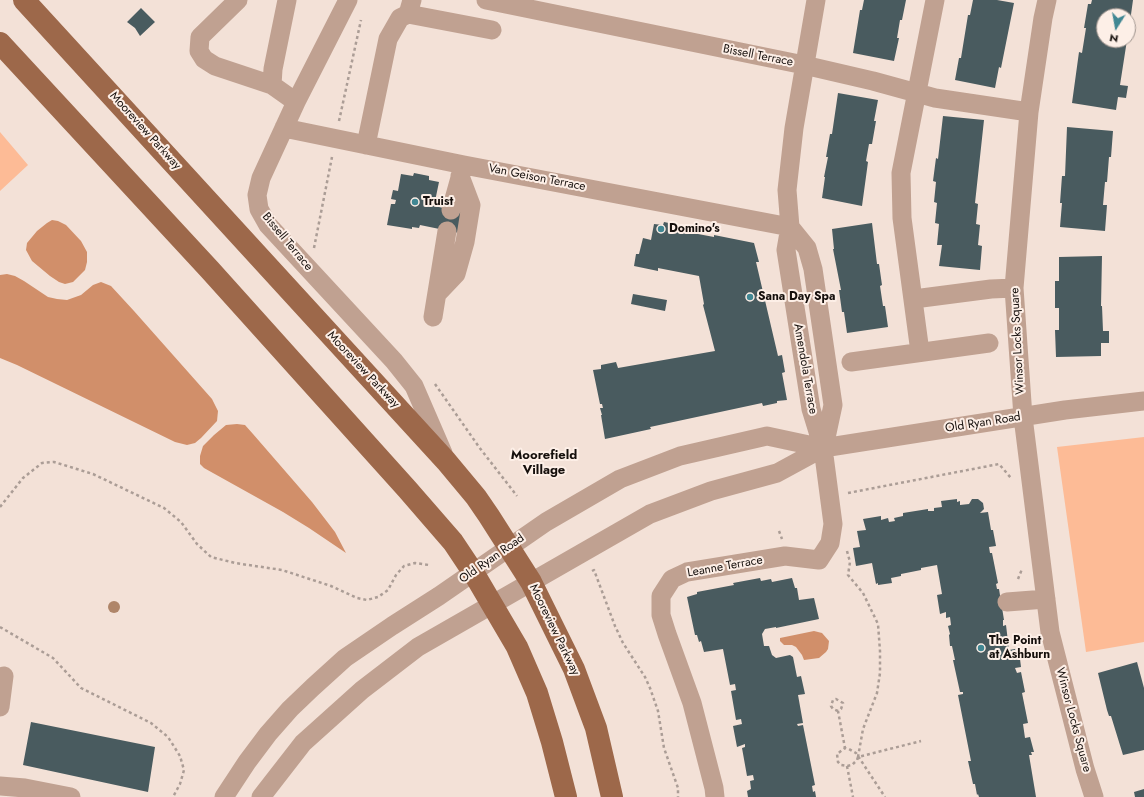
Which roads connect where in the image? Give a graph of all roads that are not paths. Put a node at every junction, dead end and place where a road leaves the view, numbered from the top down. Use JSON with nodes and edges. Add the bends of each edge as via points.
{"nodes":[{"id":1,"x":24,"y":0,"type":"edge"},
{"id":2,"x":238,"y":0,"type":"edge"},
{"id":3,"x":287,"y":0,"type":"edge"},
{"id":4,"x":348,"y":0,"type":"edge"},
{"id":5,"x":486,"y":0,"type":"edge"},
{"id":6,"x":816,"y":0,"type":"edge"},
{"id":7,"x":935,"y":0,"type":"edge"},
{"id":8,"x":1047,"y":0,"type":"edge"},
{"id":9,"x":410,"y":7,"type":"edge"},
{"id":10,"x":492,"y":30,"type":"dead end"},
{"id":11,"x":0,"y":42,"type":"edge"},
{"id":12,"x":804,"y":65,"type":"junction"},
{"id":13,"x":272,"y":85,"type":"junction"},
{"id":14,"x":916,"y":92,"type":"junction"},
{"id":15,"x":296,"y":102,"type":"junction"},
{"id":16,"x":1029,"y":112,"type":"junction"},
{"id":17,"x":284,"y":128,"type":"junction"},
{"id":18,"x":366,"y":145,"type":"junction"},
{"id":19,"x":462,"y":170,"type":"junction"},
{"id":20,"x":451,"y":210,"type":"dead end"},
{"id":21,"x":790,"y":227,"type":"junction"},
{"id":22,"x":447,"y":231,"type":"dead end"},
{"id":23,"x":1014,"y":288,"type":"junction"},
{"id":24,"x":437,"y":294,"type":"junction"},
{"id":25,"x":914,"y":299,"type":"junction"},
{"id":26,"x":433,"y":317,"type":"dead end"},
{"id":27,"x":989,"y":343,"type":"dead end"},
{"id":28,"x":920,"y":352,"type":"junction"},
{"id":29,"x":851,"y":362,"type":"dead end"},
{"id":30,"x":1144,"y":401,"type":"edge"},
{"id":31,"x":1023,"y":417,"type":"junction"},
{"id":32,"x":823,"y":448,"type":"junction"},
{"id":33,"x":446,"y":461,"type":"junction"},
{"id":34,"x":509,"y":547,"type":"junction"},
{"id":35,"x":473,"y":572,"type":"junction"},
{"id":36,"x":531,"y":582,"type":"junction"},
{"id":37,"x":1046,"y":598,"type":"junction"},
{"id":38,"x":1007,"y":602,"type":"dead end"},
{"id":39,"x":492,"y":605,"type":"junction"},
{"id":40,"x":4,"y":676,"type":"dead end"},
{"id":41,"x":0,"y":707,"type":"edge"},
{"id":42,"x":0,"y":786,"type":"edge"},
{"id":43,"x":71,"y":797,"type":"edge"},
{"id":44,"x":224,"y":797,"type":"edge"},
{"id":45,"x":262,"y":797,"type":"edge"},
{"id":46,"x":566,"y":797,"type":"edge"},
{"id":47,"x":612,"y":797,"type":"edge"},
{"id":48,"x":715,"y":797,"type":"edge"},
{"id":49,"x":1094,"y":797,"type":"edge"}],
"edges":[{"from":1,"to":33,"type":"main road","name":"Mooreview Parkway"},
{"from":2,"to":13,"type":"street","via":[[200,37],[199,51],[204,59],[215,66]]},
{"from":3,"to":13,"type":"street"},
{"from":4,"to":15,"type":"street","name":"Bissell Terrace"},
{"from":5,"to":12,"type":"street","name":"Bissell Terrace"},
{"from":6,"to":12,"type":"street"},
{"from":7,"to":14,"type":"street"},
{"from":8,"to":16,"type":"street","name":"Winsor Locks Square"},
{"from":9,"to":10,"type":"street"},
{"from":9,"to":18,"type":"street","via":[[400,18],[388,39]]},
{"from":11,"to":35,"type":"main road","via":[[407,489],[453,542]]},
{"from":12,"to":14,"type":"street","name":"Bissell Terrace"},
{"from":12,"to":21,"type":"street","via":[[787,190]]},
{"from":13,"to":15,"type":"street"},
{"from":14,"to":16,"type":"street","name":"Bissell Terrace","via":[[935,98]]},
{"from":14,"to":25,"type":"street","via":[[901,173],[902,218]]},
{"from":15,"to":17,"type":"street","name":"Bissell Terrace"},
{"from":16,"to":23,"type":"street","name":"Winsor Locks Square"},
{"from":17,"to":18,"type":"street","name":"Van Geison Terrace"},
{"from":17,"to":33,"type":"street","name":"Bissell Terrace","via":[[261,178],[257,195],[259,209],[268,225],[394,360],[414,386]]},
{"from":18,"to":19,"type":"street","name":"Van Geison Terrace"},
{"from":19,"to":20,"type":"street"},
{"from":19,"to":21,"type":"street","name":"Van Geison Terrace"},
{"from":19,"to":24,"type":"street","via":[[471,205],[465,242],[456,274]]},
{"from":21,"to":32,"type":"street","name":"Amendola Terrace","via":[[807,248],[814,276],[833,404]]},
{"from":22,"to":24,"type":"street"},
{"from":23,"to":25,"type":"street"},
{"from":23,"to":31,"type":"street","name":"Winsor Locks Square"},
{"from":24,"to":26,"type":"street"},
{"from":25,"to":28,"type":"street"},
{"from":27,"to":28,"type":"street"},
{"from":28,"to":29,"type":"street"},
{"from":30,"to":31,"type":"street","name":"Old Ryan Road"},
{"from":31,"to":32,"type":"street","name":"Old Ryan Road"},
{"from":31,"to":37,"type":"street","name":"Winsor Locks Square"},
{"from":32,"to":34,"type":"street","name":"Old Ryan Road","via":[[768,436],[680,456],[620,479]]},
{"from":32,"to":36,"type":"street","name":"Old Ryan Road","via":[[777,473],[711,491],[650,514]]},
{"from":32,"to":48,"type":"street","name":"Leanne Terrace","via":[[833,524],[830,543],[819,560],[786,556],[687,572],[672,579],[661,596],[661,615],[692,702]]},
{"from":33,"to":34,"type":"main road","name":"Mooreview Parkway","via":[[476,497]]},
{"from":34,"to":35,"type":"street","name":"Old Ryan Road"},
{"from":34,"to":36,"type":"main road","name":"Mooreview Parkway"},
{"from":35,"to":39,"type":"main road"},
{"from":35,"to":44,"type":"street","name":"Old Ryan Road","via":[[345,658],[312,686],[268,734]]},
{"from":36,"to":39,"type":"street","name":"Old Ryan Road"},
{"from":36,"to":47,"type":"main road","name":"Mooreview Parkway","via":[[574,669],[596,728]]},
{"from":37,"to":38,"type":"street"},
{"from":37,"to":49,"type":"street","name":"Winsor Locks Square","via":[[1050,632]]},
{"from":39,"to":45,"type":"street","name":"Old Ryan Road","via":[[418,647],[362,690],[303,742]]},
{"from":39,"to":46,"type":"main road","via":[[517,647],[537,693]]},
{"from":40,"to":41,"type":"street"},
{"from":42,"to":43,"type":"street"}]}
